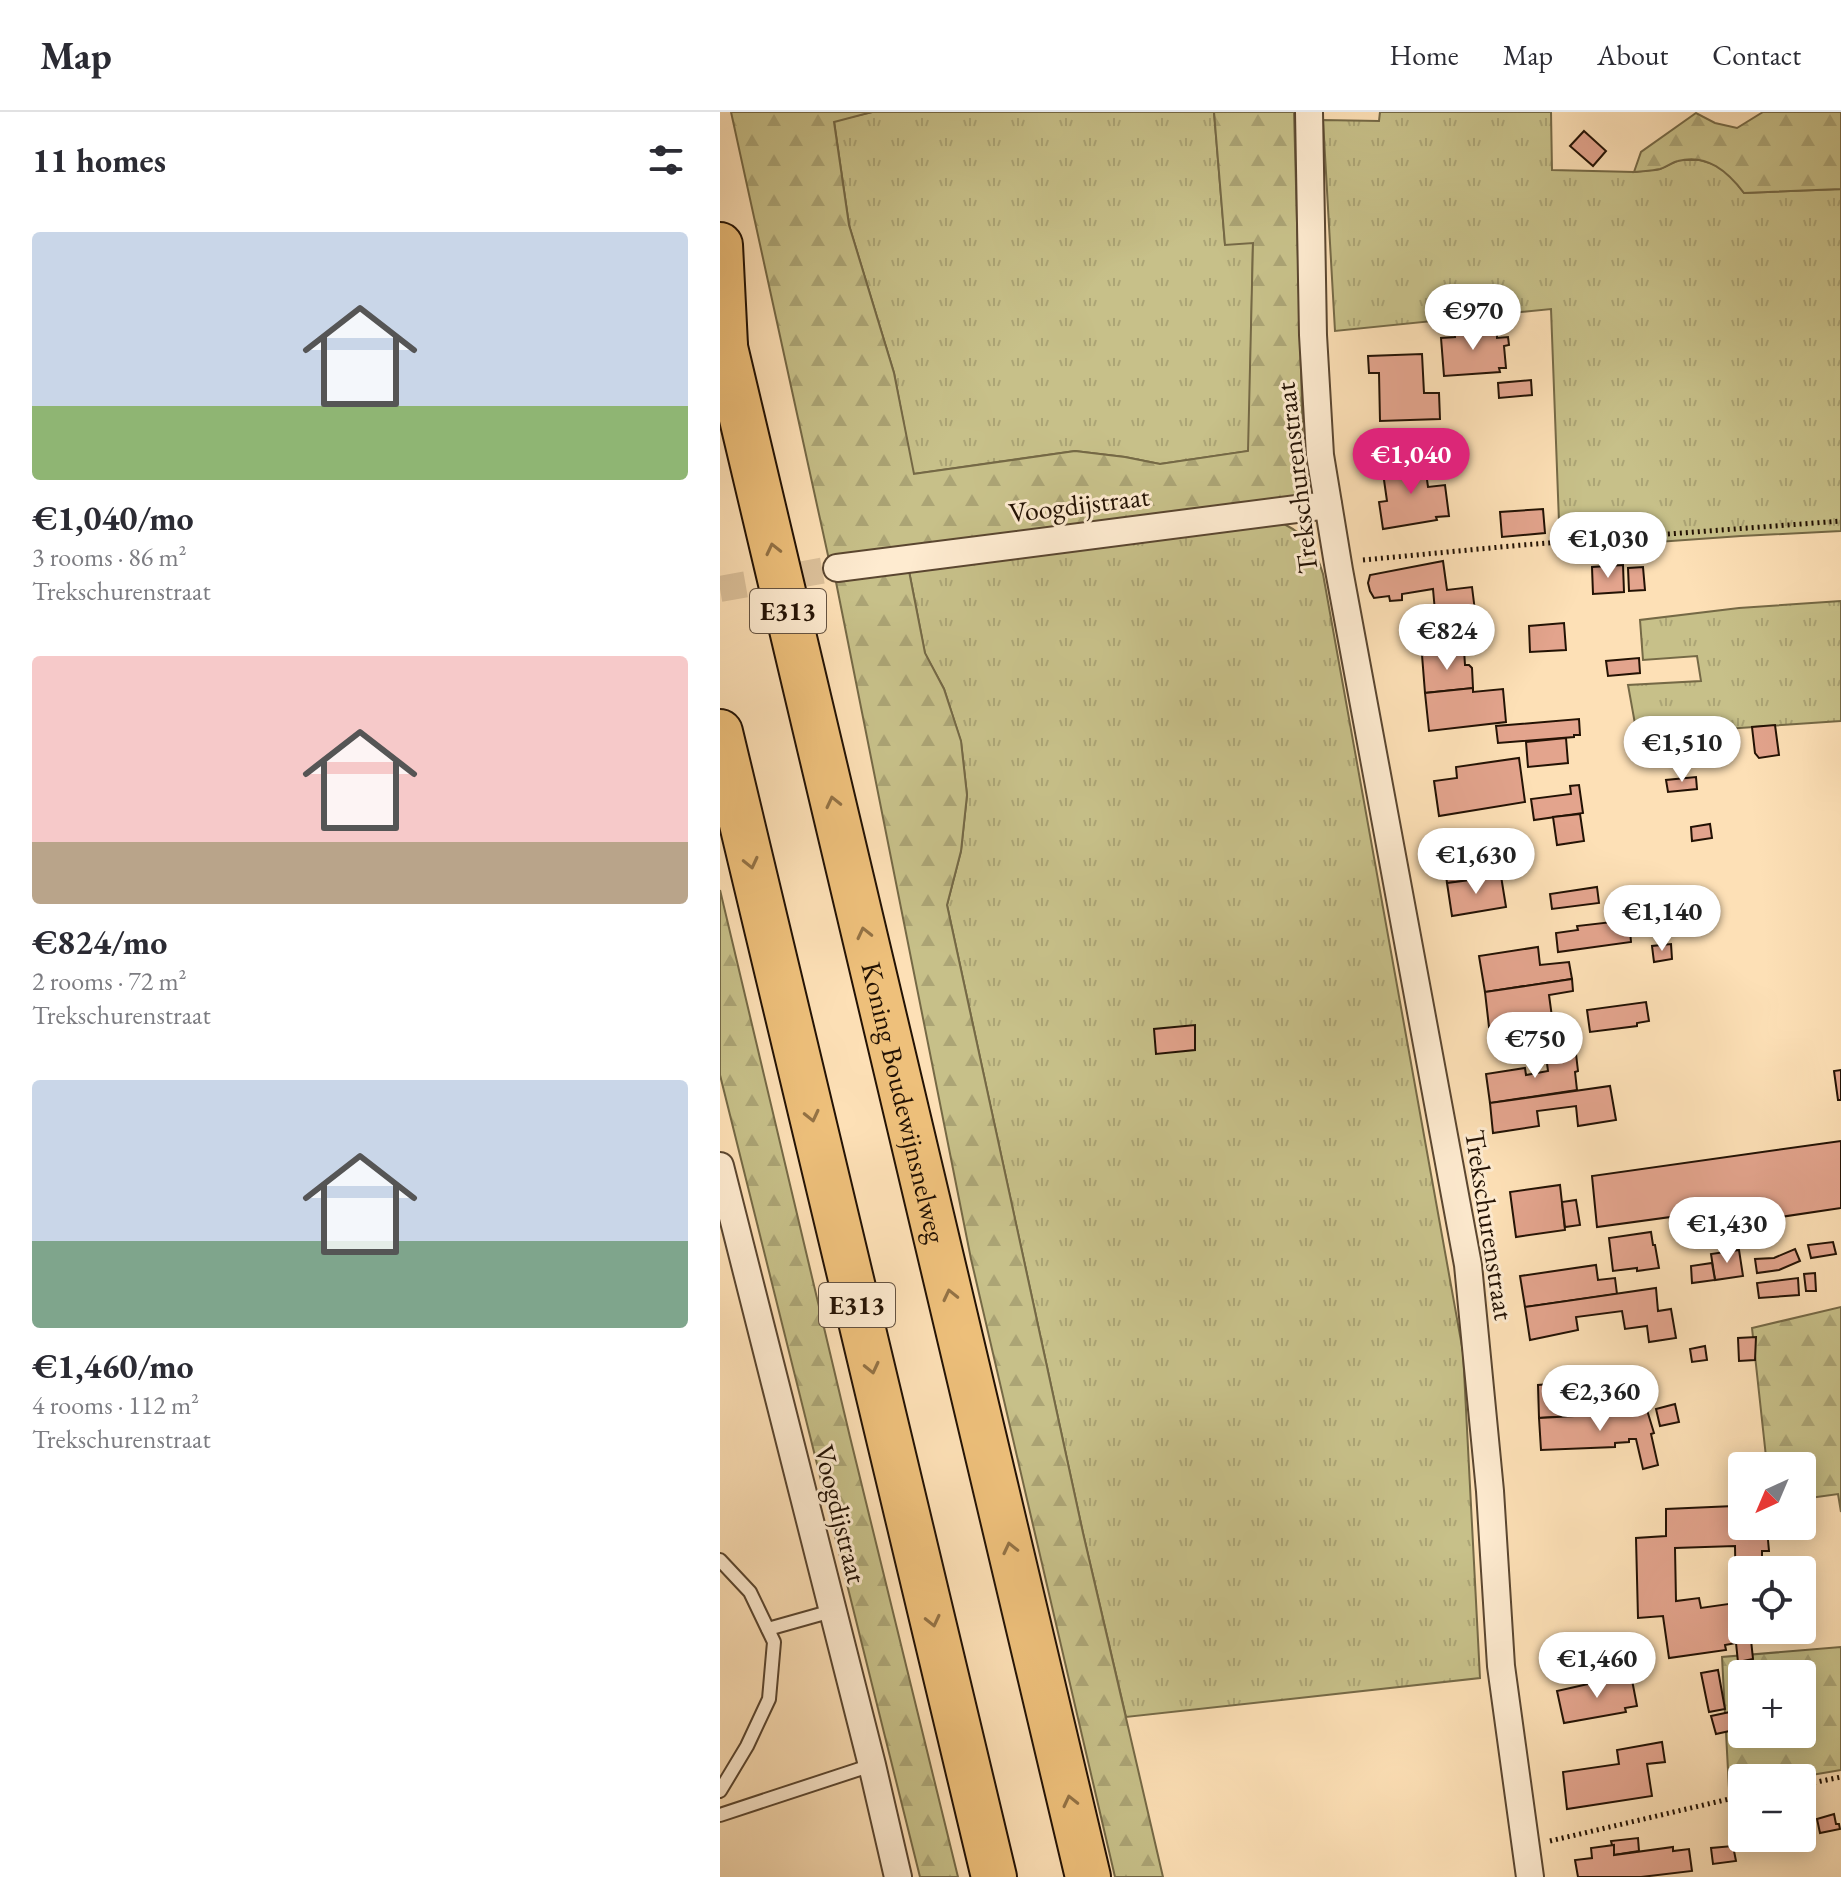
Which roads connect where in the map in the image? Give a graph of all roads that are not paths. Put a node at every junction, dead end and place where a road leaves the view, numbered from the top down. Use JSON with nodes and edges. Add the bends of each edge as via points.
{"nodes":[{"id":1,"x":1309,"y":112,"type":"edge"},
{"id":2,"x":720,"y":245,"type":"edge"},
{"id":3,"x":722,"y":336,"type":"edge"},
{"id":4,"x":1328,"y":505,"type":"junction"},
{"id":5,"x":837,"y":568,"type":"tunnel mouth"},
{"id":6,"x":720,"y":732,"type":"edge"},
{"id":7,"x":720,"y":1166,"type":"edge"},
{"id":8,"x":720,"y":1560,"type":"edge"},
{"id":9,"x":832,"y":1611,"type":"junction"},
{"id":10,"x":768,"y":1629,"type":"junction"},
{"id":11,"x":872,"y":1765,"type":"junction"},
{"id":12,"x":720,"y":1791,"type":"edge"},
{"id":13,"x":720,"y":1815,"type":"edge"},
{"id":14,"x":898,"y":1877,"type":"edge"},
{"id":15,"x":994,"y":1877,"type":"edge"},
{"id":16,"x":1088,"y":1877,"type":"edge"},
{"id":17,"x":1530,"y":1877,"type":"edge"}],
"edges":[{"from":1,"to":4,"type":"street","name":"Trekschurenstraat","via":[[1313,335]]},
{"from":2,"to":3,"type":"highway","name":"Koning Boudewijnsnelweg"},
{"from":16,"to":3,"type":"highway","name":"Koning Boudewijnsnelweg","number":"E313","one_way":true},
{"from":4,"to":5,"type":"street","name":"Voogdijstraat"},
{"from":4,"to":17,"type":"street","name":"Trekschurenstraat","via":[[1468,1265],[1501,1666]]},
{"from":6,"to":15,"type":"highway","number":"E313","one_way":true},
{"from":7,"to":9,"type":"street","name":"Voogdijstraat"},
{"from":8,"to":10,"type":"lane","via":[[750,1592]]},
{"from":9,"to":10,"type":"lane"},
{"from":9,"to":11,"type":"street","name":"Voogdijstraat"},
{"from":10,"to":12,"type":"lane","via":[[774,1642],[769,1699]]},
{"from":11,"to":13,"type":"lane"},
{"from":11,"to":14,"type":"street","name":"Voogdijstraat"}]}
